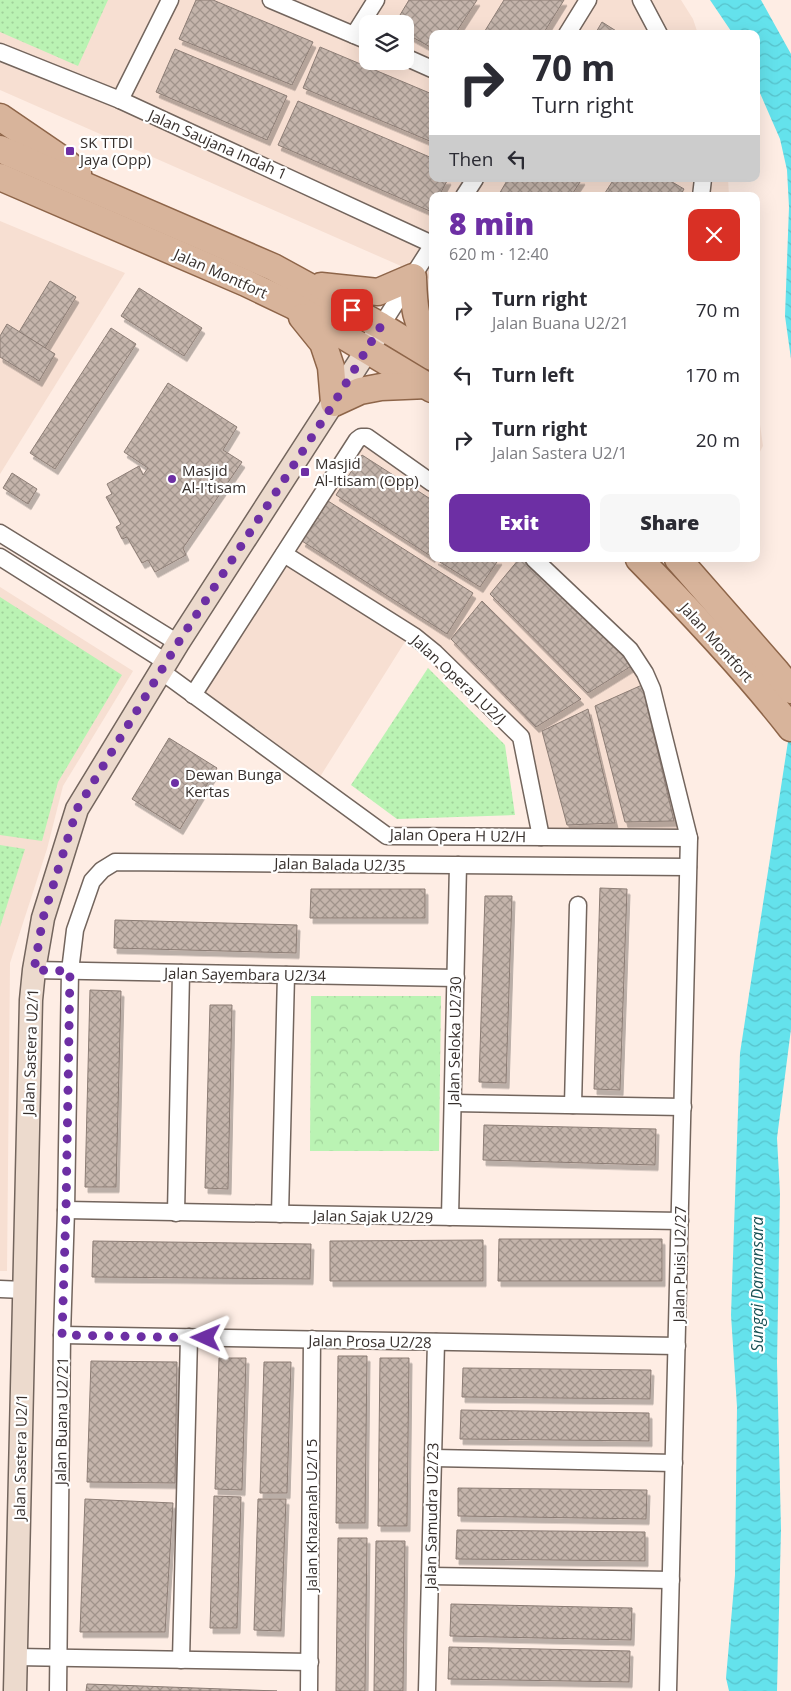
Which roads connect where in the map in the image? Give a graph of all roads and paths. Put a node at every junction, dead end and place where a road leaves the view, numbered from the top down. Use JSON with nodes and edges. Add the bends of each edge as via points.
{"nodes":[{"id":1,"x":170,"y":0,"type":"edge"},
{"id":2,"x":272,"y":0,"type":"edge"},
{"id":3,"x":376,"y":0,"type":"edge"},
{"id":4,"x":588,"y":0,"type":"edge"},
{"id":5,"x":641,"y":0,"type":"edge"},
{"id":6,"x":370,"y":15,"type":"edge"},
{"id":7,"x":569,"y":30,"type":"edge"},
{"id":8,"x":657,"y":30,"type":"edge"},
{"id":9,"x":359,"y":37,"type":"edge"},
{"id":10,"x":0,"y":52,"type":"edge"},
{"id":11,"x":414,"y":61,"type":"edge"},
{"id":12,"x":429,"y":68,"type":"edge"},
{"id":13,"x":120,"y":100,"type":"junction"},
{"id":14,"x":0,"y":117,"type":"edge"},
{"id":15,"x":0,"y":149,"type":"edge"},
{"id":16,"x":0,"y":177,"type":"edge"},
{"id":17,"x":101,"y":193,"type":"junction"},
{"id":18,"x":429,"y":244,"type":"edge"},
{"id":19,"x":429,"y":250,"type":"edge"},
{"id":20,"x":412,"y":277,"type":"junction"},
{"id":21,"x":301,"y":295,"type":"junction"},
{"id":22,"x":381,"y":326,"type":"junction"},
{"id":23,"x":429,"y":341,"type":"edge"},
{"id":24,"x":367,"y":350,"type":"junction"},
{"id":25,"x":429,"y":356,"type":"edge"},
{"id":26,"x":429,"y":386,"type":"edge"},
{"id":27,"x":429,"y":387,"type":"edge"},
{"id":28,"x":334,"y":403,"type":"junction"},
{"id":29,"x":429,"y":481,"type":"edge"},
{"id":30,"x":0,"y":533,"type":"edge"},
{"id":31,"x":284,"y":554,"type":"junction"},
{"id":32,"x":0,"y":558,"type":"edge"},
{"id":33,"x":537,"y":562,"type":"edge"},
{"id":34,"x":642,"y":562,"type":"edge"},
{"id":35,"x":681,"y":562,"type":"edge"},
{"id":36,"x":168,"y":658,"type":"junction"},
{"id":37,"x":791,"y":690,"type":"edge"},
{"id":38,"x":193,"y":695,"type":"junction"},
{"id":39,"x":791,"y":728,"type":"edge"},
{"id":40,"x":541,"y":837,"type":"junction"},
{"id":41,"x":689,"y":838,"type":"junction"},
{"id":42,"x":458,"y":865,"type":"junction"},
{"id":43,"x":688,"y":868,"type":"junction"},
{"id":44,"x":578,"y":904,"type":"dead end"},
{"id":45,"x":34,"y":970,"type":"junction"},
{"id":46,"x":70,"y":971,"type":"junction"},
{"id":47,"x":182,"y":973,"type":"junction"},
{"id":48,"x":286,"y":975,"type":"junction"},
{"id":49,"x":456,"y":978,"type":"junction"},
{"id":50,"x":453,"y":1103,"type":"junction"},
{"id":51,"x":573,"y":1105,"type":"junction"},
{"id":52,"x":682,"y":1107,"type":"junction"},
{"id":53,"x":66,"y":1210,"type":"junction"},
{"id":54,"x":176,"y":1213,"type":"junction"},
{"id":55,"x":280,"y":1214,"type":"junction"},
{"id":56,"x":450,"y":1217,"type":"junction"},
{"id":57,"x":680,"y":1221,"type":"junction"},
{"id":58,"x":0,"y":1289,"type":"edge"},
{"id":59,"x":24,"y":1290,"type":"junction"},
{"id":60,"x":62,"y":1335,"type":"junction"},
{"id":61,"x":189,"y":1337,"type":"junction"},
{"id":62,"x":312,"y":1340,"type":"junction"},
{"id":63,"x":436,"y":1342,"type":"junction"},
{"id":64,"x":677,"y":1346,"type":"junction"},
{"id":65,"x":433,"y":1458,"type":"junction"},
{"id":66,"x":674,"y":1463,"type":"junction"},
{"id":67,"x":430,"y":1576,"type":"junction"},
{"id":68,"x":671,"y":1580,"type":"junction"},
{"id":69,"x":16,"y":1657,"type":"junction"},
{"id":70,"x":59,"y":1658,"type":"junction"},
{"id":71,"x":181,"y":1660,"type":"junction"},
{"id":72,"x":310,"y":1662,"type":"junction"},
{"id":73,"x":15,"y":1691,"type":"edge"},
{"id":74,"x":58,"y":1691,"type":"edge"},
{"id":75,"x":309,"y":1691,"type":"edge"},
{"id":76,"x":427,"y":1691,"type":"edge"},
{"id":77,"x":668,"y":1691,"type":"edge"}],
"edges":[{"from":1,"to":13,"type":"street"},
{"from":2,"to":9,"type":"street"},
{"from":3,"to":6,"type":"street"},
{"from":4,"to":7,"type":"street"},
{"from":5,"to":8,"type":"street"},
{"from":10,"to":13,"type":"street","name":"Jalan Saujana Indah 1"},
{"from":11,"to":12,"type":"street"},
{"from":13,"to":18,"type":"street","name":"Jalan Saujana Indah 1"},
{"from":14,"to":17,"type":"main road","via":[[63,160]]},
{"from":15,"to":17,"type":"main road","name":"Jalan Montfort"},
{"from":16,"to":21,"type":"main road","name":"Jalan Montfort","via":[[246,283]]},
{"from":17,"to":21,"type":"main road","name":"Jalan Montfort","via":[[274,267]]},
{"from":19,"to":20,"type":"street"},
{"from":20,"to":21,"type":"main road","via":[[378,292]]},
{"from":20,"to":22,"type":"street"},
{"from":20,"to":23,"type":"main road","via":[[414,310]]},
{"from":21,"to":22,"type":"main road","name":"Jalan Montfort"},
{"from":21,"to":24,"type":"main road","name":"Jalan Montfort"},
{"from":21,"to":28,"type":"main road","via":[[331,367]]},
{"from":22,"to":24,"type":"street","name":"Jalan Sastera U2/1"},
{"from":22,"to":25,"type":"main road","name":"Jalan Montfort"},
{"from":24,"to":26,"type":"main road","name":"Jalan Montfort"},
{"from":24,"to":28,"type":"street","name":"Jalan Sastera U2/1"},
{"from":27,"to":28,"type":"main road","via":[[360,390]]},
{"from":28,"to":36,"type":"street","name":"Jalan Sastera U2/1"},
{"from":29,"to":31,"type":"street","via":[[367,437],[361,437]]},
{"from":30,"to":36,"type":"street"},
{"from":31,"to":38,"type":"street"},
{"from":31,"to":40,"type":"street","name":"Jalan Opera J U2/J","via":[[414,636],[521,738]]},
{"from":32,"to":36,"type":"street"},
{"from":33,"to":41,"type":"street","name":"Jalan Puisi U2/27","via":[[630,650],[645,673]]},
{"from":34,"to":39,"type":"main road","name":"Jalan Montfort","via":[[766,696]]},
{"from":35,"to":37,"type":"main road","name":"Jalan Montfort"},
{"from":36,"to":38,"type":"street","name":"Jalan Opera H U2/H"},
{"from":36,"to":45,"type":"street","name":"Jalan Sastera U2/1","via":[[77,809],[43,918]]},
{"from":38,"to":40,"type":"street","name":"Jalan Opera H U2/H","via":[[387,836]]},
{"from":40,"to":41,"type":"street","name":"Jalan Opera H U2/H"},
{"from":41,"to":43,"type":"street","name":"Jalan Puisi U2/27"},
{"from":42,"to":43,"type":"street","name":"Jalan Balada U2/35"},
{"from":42,"to":46,"type":"street","name":"Jalan Balada U2/35","via":[[114,862],[92,881],[75,930]]},
{"from":42,"to":49,"type":"street","name":"Jalan Seloka U2/30"},
{"from":43,"to":52,"type":"street","name":"Jalan Puisi U2/27"},
{"from":44,"to":51,"type":"street"},
{"from":45,"to":46,"type":"street","name":"Jalan Sayembara U2/34"},
{"from":45,"to":59,"type":"street","name":"Jalan Sastera U2/1","via":[[30,1000]]},
{"from":46,"to":47,"type":"street","name":"Jalan Sayembara U2/34"},
{"from":46,"to":53,"type":"street","name":"Jalan Buana U2/21"},
{"from":47,"to":48,"type":"street","name":"Jalan Sayembara U2/34"},
{"from":47,"to":54,"type":"street"},
{"from":48,"to":49,"type":"street","name":"Jalan Sayembara U2/34"},
{"from":48,"to":55,"type":"street"},
{"from":49,"to":50,"type":"street","name":"Jalan Seloka U2/30"},
{"from":50,"to":51,"type":"street"},
{"from":50,"to":56,"type":"street","name":"Jalan Seloka U2/30"},
{"from":51,"to":52,"type":"street"},
{"from":52,"to":57,"type":"street","name":"Jalan Puisi U2/27"},
{"from":53,"to":54,"type":"street","name":"Jalan Sajak U2/29"},
{"from":53,"to":60,"type":"street","name":"Jalan Buana U2/21"},
{"from":54,"to":55,"type":"street","name":"Jalan Sajak U2/29"},
{"from":55,"to":56,"type":"street","name":"Jalan Sajak U2/29"},
{"from":56,"to":57,"type":"street","name":"Jalan Sajak U2/29"},
{"from":57,"to":64,"type":"street","name":"Jalan Puisi U2/27"},
{"from":58,"to":59,"type":"street"},
{"from":59,"to":69,"type":"street","name":"Jalan Sastera U2/1"},
{"from":60,"to":61,"type":"street","name":"Jalan Prosa U2/28"},
{"from":60,"to":70,"type":"street","name":"Jalan Buana U2/21"},
{"from":61,"to":62,"type":"street","name":"Jalan Prosa U2/28"},
{"from":61,"to":71,"type":"street"},
{"from":62,"to":63,"type":"street","name":"Jalan Prosa U2/28"},
{"from":62,"to":72,"type":"street","name":"Jalan Khazanah U2/15"},
{"from":63,"to":64,"type":"street","name":"Jalan Prosa U2/28"},
{"from":63,"to":65,"type":"street","name":"Jalan Samudra U2/23"},
{"from":64,"to":66,"type":"street","name":"Jalan Puisi U2/27"},
{"from":65,"to":66,"type":"street"},
{"from":65,"to":67,"type":"street","name":"Jalan Samudra U2/23"},
{"from":66,"to":68,"type":"street","name":"Jalan Puisi U2/27"},
{"from":67,"to":68,"type":"street"},
{"from":67,"to":76,"type":"street","name":"Jalan Samudra U2/23"},
{"from":68,"to":77,"type":"street","name":"Jalan Puisi U2/27"},
{"from":69,"to":70,"type":"street"},
{"from":69,"to":73,"type":"street","name":"Jalan Sastera U2/1"},
{"from":70,"to":71,"type":"street"},
{"from":70,"to":74,"type":"street","name":"Jalan Buana U2/21"},
{"from":71,"to":72,"type":"street"},
{"from":72,"to":75,"type":"street","name":"Jalan Khazanah U2/15"}]}
